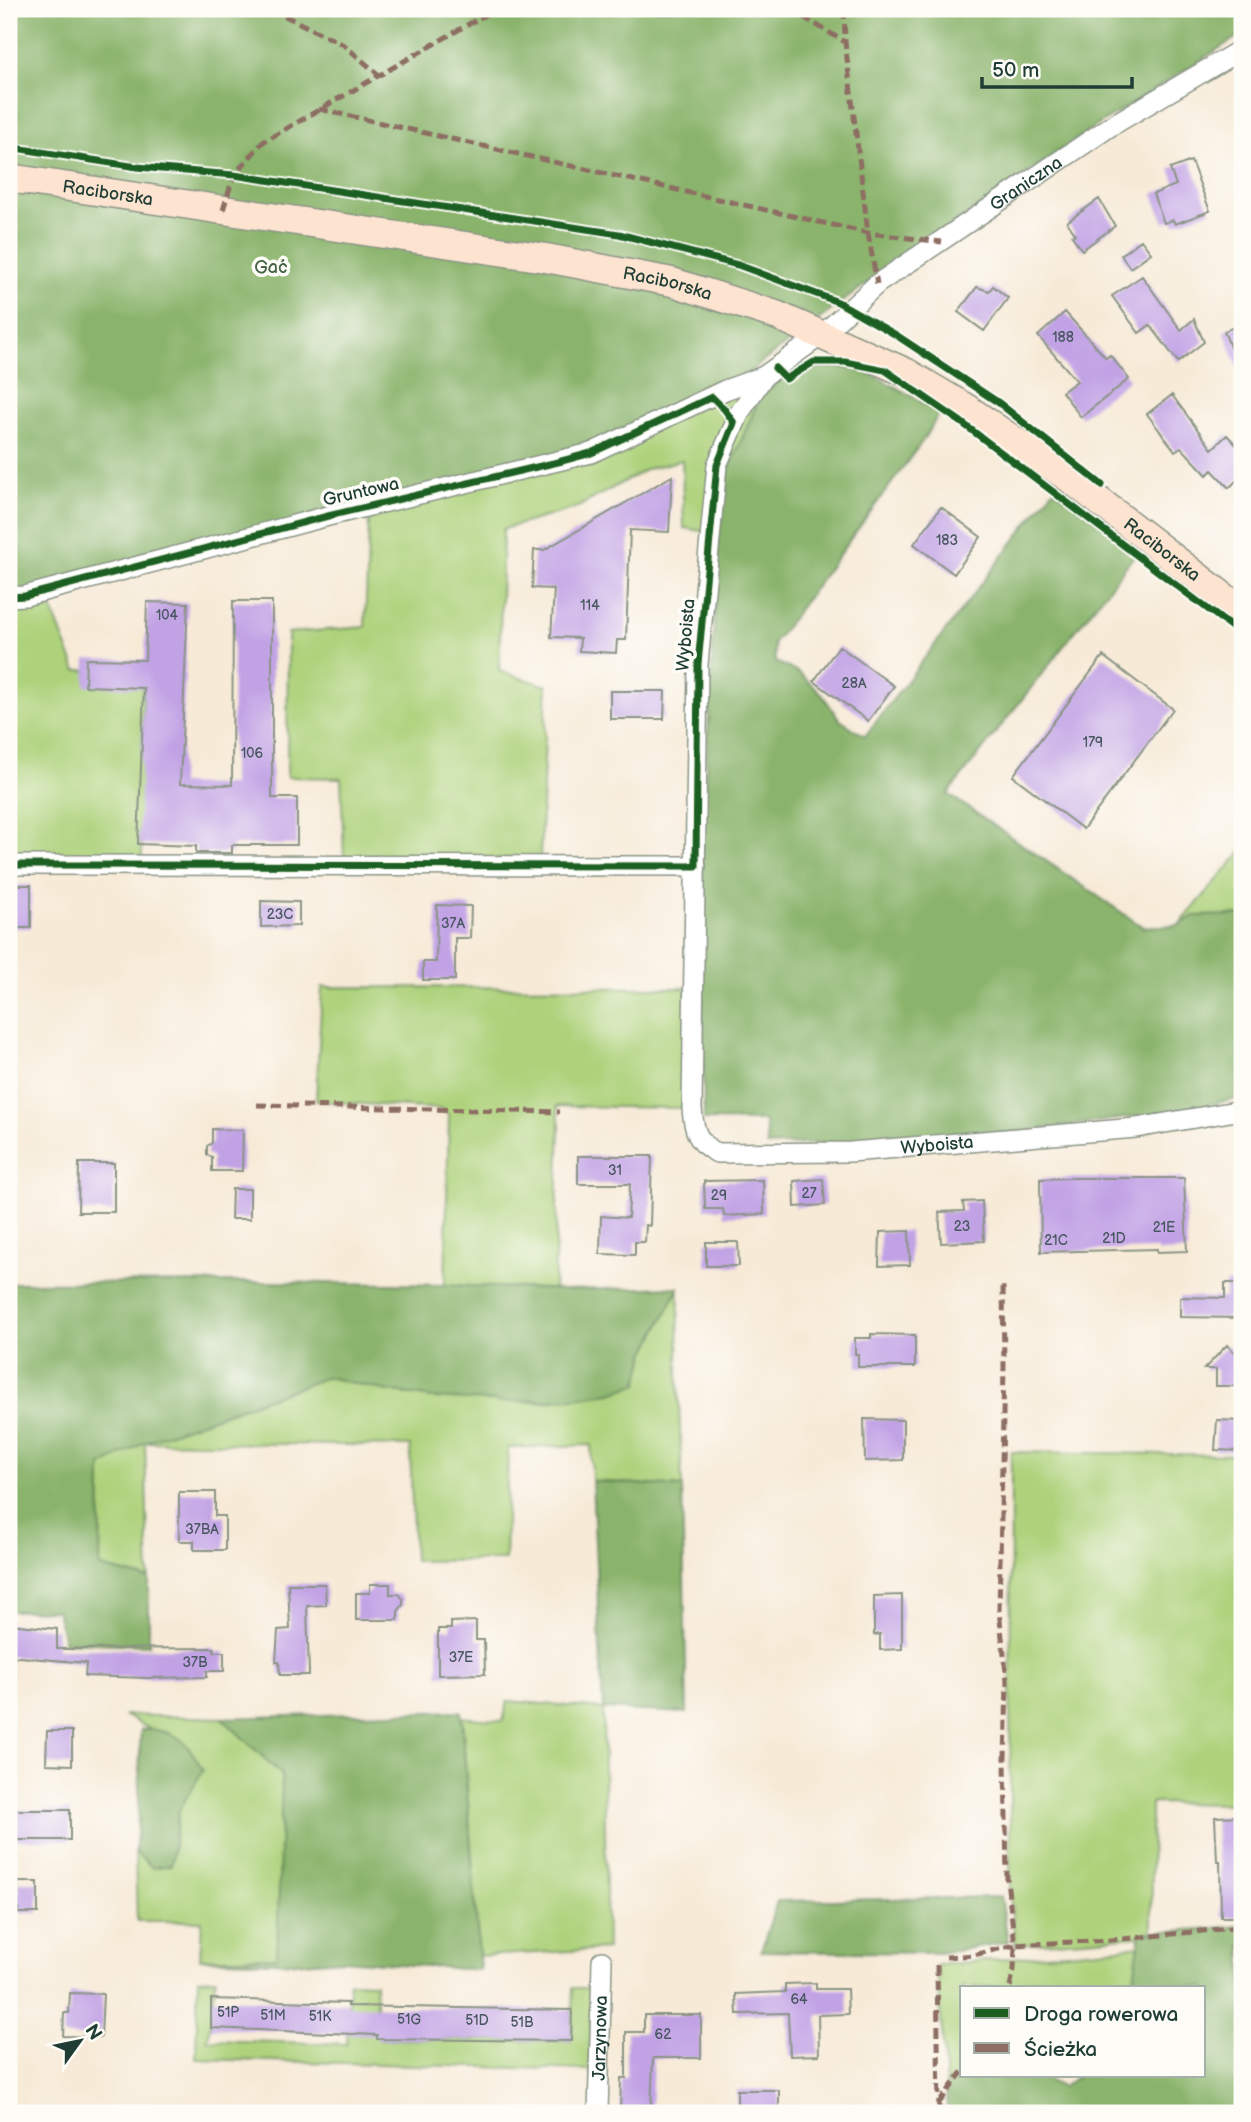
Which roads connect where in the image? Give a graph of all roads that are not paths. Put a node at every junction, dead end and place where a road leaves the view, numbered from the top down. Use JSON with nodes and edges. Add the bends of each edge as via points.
{"nodes":[{"id":1,"x":1242,"y":49,"type":"edge"},
{"id":2,"x":9,"y":178,"type":"edge"},
{"id":3,"x":822,"y":334,"type":"junction"},
{"id":4,"x":764,"y":376,"type":"junction"},
{"id":5,"x":724,"y":390,"type":"junction"},
{"id":6,"x":740,"y":412,"type":"junction"},
{"id":7,"x":9,"y":597,"type":"edge"},
{"id":8,"x":1242,"y":611,"type":"edge"},
{"id":9,"x":9,"y":865,"type":"edge"},
{"id":10,"x":696,"y":866,"type":"junction"},
{"id":11,"x":1242,"y":1110,"type":"edge"},
{"id":12,"x":602,"y":1961,"type":"dead end"},
{"id":13,"x":598,"y":2113,"type":"edge"}],
"edges":[{"from":1,"to":3,"type":"street","name":"Graniczna","via":[[1111,127],[877,284]]},
{"from":2,"to":3,"type":"main road","name":"Raciborska","via":[[620,271],[726,298]]},
{"from":3,"to":4,"type":"street","name":"Gruntowa"},
{"from":3,"to":8,"type":"main road","name":"Raciborska","via":[[907,373],[966,408],[1069,478]]},
{"from":4,"to":5,"type":"street","name":"Gruntowa"},
{"from":4,"to":6,"type":"street","name":"Wyboista"},
{"from":5,"to":6,"type":"street"},
{"from":5,"to":7,"type":"street","name":"Gruntowa","via":[[580,456]]},
{"from":6,"to":10,"type":"street","name":"Wyboista","via":[[717,465],[698,664]]},
{"from":9,"to":10,"type":"street"},
{"from":10,"to":11,"type":"street","name":"Wyboista","via":[[692,1110],[696,1136],[717,1153],[851,1152],[1136,1128]]},
{"from":12,"to":13,"type":"street","name":"Jarzynowa"}]}
